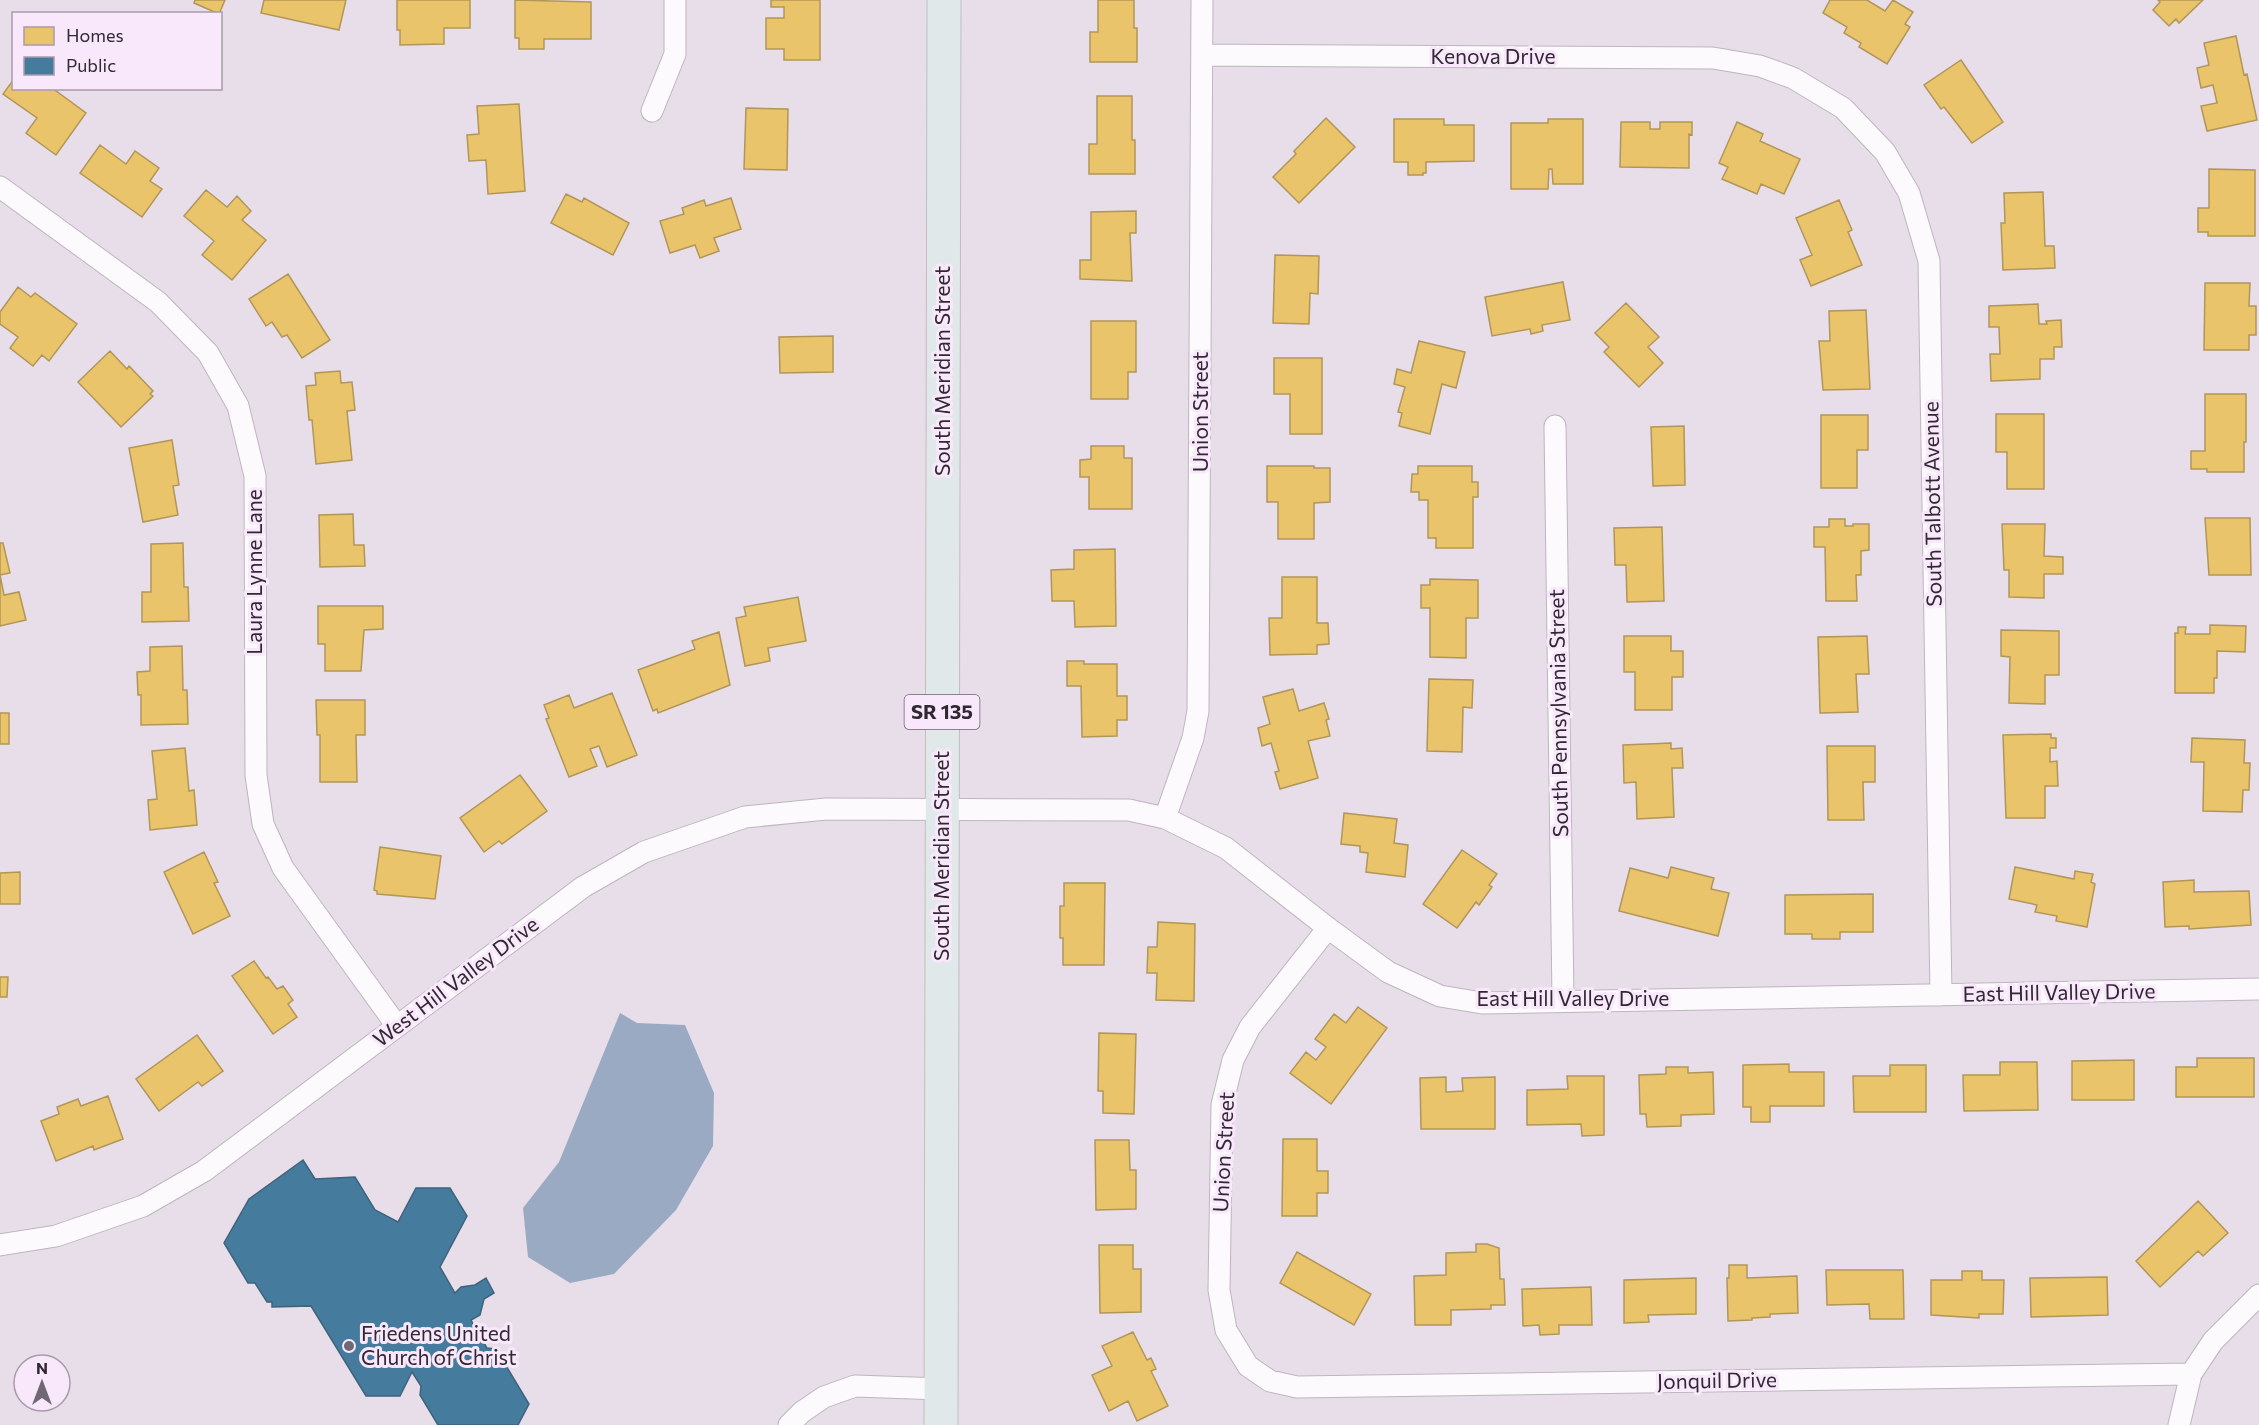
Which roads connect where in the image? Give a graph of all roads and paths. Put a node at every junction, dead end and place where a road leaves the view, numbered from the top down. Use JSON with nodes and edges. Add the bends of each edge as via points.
{"nodes":[{"id":1,"x":675,"y":0,"type":"edge"},
{"id":2,"x":944,"y":0,"type":"edge"},
{"id":3,"x":1202,"y":0,"type":"edge"},
{"id":4,"x":1202,"y":55,"type":"junction"},
{"id":5,"x":1782,"y":74,"type":"joint"},
{"id":6,"x":652,"y":111,"type":"dead end"},
{"id":7,"x":0,"y":188,"type":"edge"},
{"id":8,"x":1555,"y":426,"type":"dead end"},
{"id":9,"x":942,"y":808,"type":"junction"},
{"id":10,"x":1165,"y":818,"type":"junction"},
{"id":11,"x":1328,"y":928,"type":"junction"},
{"id":12,"x":2259,"y":989,"type":"edge"},
{"id":13,"x":1941,"y":996,"type":"junction"},
{"id":14,"x":1563,"y":1000,"type":"junction"},
{"id":15,"x":397,"y":1026,"type":"junction"},
{"id":16,"x":0,"y":1245,"type":"edge"},
{"id":17,"x":2259,"y":1295,"type":"edge"},
{"id":18,"x":1248,"y":1366,"type":"joint"},
{"id":19,"x":2191,"y":1374,"type":"junction"},
{"id":20,"x":941,"y":1389,"type":"junction"},
{"id":21,"x":789,"y":1425,"type":"edge"},
{"id":22,"x":941,"y":1425,"type":"edge"},
{"id":23,"x":2179,"y":1425,"type":"edge"}],
"edges":[{"from":1,"to":6,"type":"street","via":[[675,54]]},
{"from":2,"to":9,"type":"main road","name":"South Meridian Street","number":"SR 135"},
{"from":3,"to":4,"type":"street","name":"Union Street"},
{"from":4,"to":5,"type":"street","name":"Kenova Drive","via":[[1713,58]]},
{"from":4,"to":10,"type":"street","name":"Union Street","via":[[1198,711],[1193,738]]},
{"from":5,"to":13,"type":"street","name":"South Talbott Avenue","via":[[1844,108],[1885,152],[1909,193],[1929,261]]},
{"from":7,"to":15,"type":"street","name":"Laura Lynne Lane","via":[[158,303],[208,353],[238,406],[255,476],[256,776],[263,824],[283,868]]},
{"from":8,"to":14,"type":"street","name":"South Pennsylvania Street"},
{"from":9,"to":10,"type":"street","name":"East Hill Valley Drive","via":[[1129,810]]},
{"from":9,"to":15,"type":"street","name":"West Hill Valley Drive","via":[[826,809],[745,818],[644,852],[583,887]]},
{"from":9,"to":20,"type":"main road","name":"South Meridian Street","number":"SR 135"},
{"from":10,"to":11,"type":"street","name":"East Hill Valley Drive","via":[[1226,848]]},
{"from":11,"to":14,"type":"street","name":"East Hill Valley Drive","via":[[1388,972],[1440,996],[1482,1003]]},
{"from":11,"to":18,"type":"street","name":"Union Street","via":[[1250,1027],[1233,1060],[1222,1105],[1219,1290],[1226,1330]]},
{"from":12,"to":13,"type":"street","name":"East Hill Valley Drive"},
{"from":13,"to":14,"type":"street","name":"East Hill Valley Drive"},
{"from":15,"to":16,"type":"street","name":"West Hill Valley Drive","via":[[204,1171],[150,1202],[56,1236]]},
{"from":17,"to":19,"type":"street","via":[[2213,1341]]},
{"from":18,"to":19,"type":"street","name":"Jonquil Drive","via":[[1270,1381],[1297,1387]]},
{"from":19,"to":23,"type":"street"},
{"from":20,"to":21,"type":"street","via":[[855,1386],[824,1397]]},
{"from":20,"to":22,"type":"main road","name":"South Meridian Street","number":"SR 135"}]}
